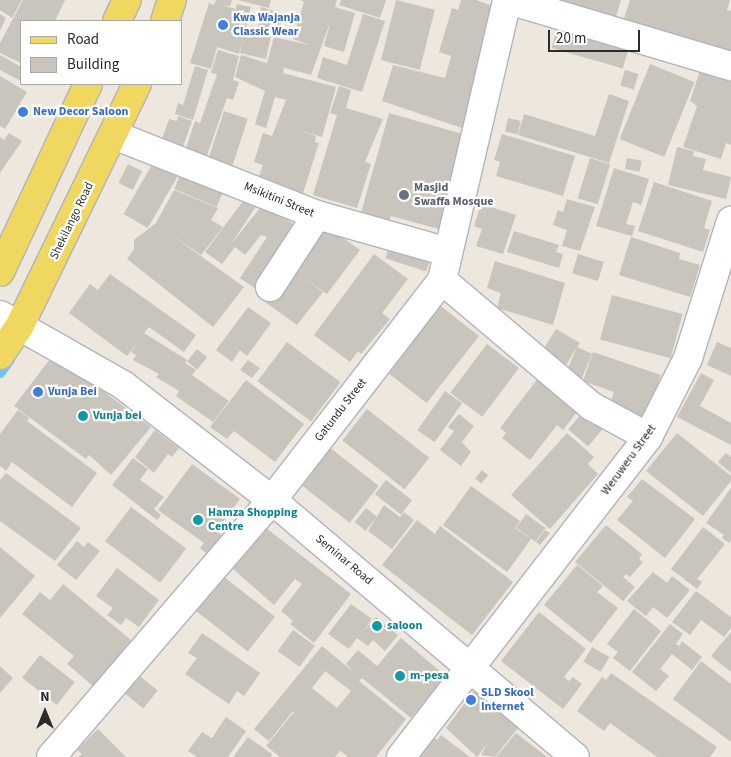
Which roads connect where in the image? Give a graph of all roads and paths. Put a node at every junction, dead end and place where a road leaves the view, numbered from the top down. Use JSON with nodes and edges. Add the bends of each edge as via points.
{"nodes":[{"id":1,"x":127,"y":0,"type":"edge"},
{"id":2,"x":172,"y":0,"type":"edge"},
{"id":3,"x":508,"y":0,"type":"edge"},
{"id":4,"x":117,"y":20,"type":"edge"},
{"id":5,"x":164,"y":20,"type":"edge"},
{"id":6,"x":731,"y":66,"type":"edge"},
{"id":7,"x":88,"y":85,"type":"edge"},
{"id":8,"x":137,"y":85,"type":"edge"},
{"id":9,"x":114,"y":135,"type":"junction"},
{"id":10,"x":317,"y":215,"type":"junction"},
{"id":11,"x":731,"y":221,"type":"edge"},
{"id":12,"x":448,"y":252,"type":"junction"},
{"id":13,"x":0,"y":272,"type":"edge"},
{"id":14,"x":442,"y":280,"type":"junction"},
{"id":15,"x":270,"y":287,"type":"dead end"},
{"id":16,"x":10,"y":320,"type":"edge"},
{"id":17,"x":0,"y":355,"type":"edge"},
{"id":18,"x":648,"y":438,"type":"junction"},
{"id":19,"x":272,"y":500,"type":"junction"},
{"id":20,"x":469,"y":666,"type":"junction"},
{"id":21,"x":51,"y":757,"type":"edge"},
{"id":22,"x":401,"y":757,"type":"edge"},
{"id":23,"x":575,"y":757,"type":"edge"}],
"edges":[{"from":1,"to":4,"type":"main road"},
{"from":2,"to":5,"type":"main road"},
{"from":3,"to":6,"type":"street"},
{"from":3,"to":12,"type":"street","name":"Gatundu Street"},
{"from":7,"to":13,"type":"main road"},
{"from":8,"to":9,"type":"main road","name":"Shekilango Road"},
{"from":9,"to":10,"type":"street","name":"Msikitini Street"},
{"from":9,"to":16,"type":"main road","name":"Shekilango Road"},
{"from":10,"to":12,"type":"street","name":"Msikitini Street"},
{"from":10,"to":15,"type":"street"},
{"from":11,"to":18,"type":"street","name":"Weruweru Street","via":[[688,358]]},
{"from":12,"to":14,"type":"street","name":"Gatundu Street"},
{"from":14,"to":18,"type":"street","via":[[591,406]]},
{"from":14,"to":19,"type":"street","name":"Gatundu Street"},
{"from":16,"to":17,"type":"main road","name":"Shekilango Road"},
{"from":16,"to":19,"type":"street","name":"Seminar Road","via":[[123,384]]},
{"from":18,"to":20,"type":"street","name":"Weruweru Street"},
{"from":19,"to":20,"type":"street","name":"Seminar Road"},
{"from":19,"to":21,"type":"street","name":"Gatundu Street"},
{"from":20,"to":22,"type":"street","name":"Weruweru Street"},
{"from":20,"to":23,"type":"street","name":"Seminar Road"}]}
